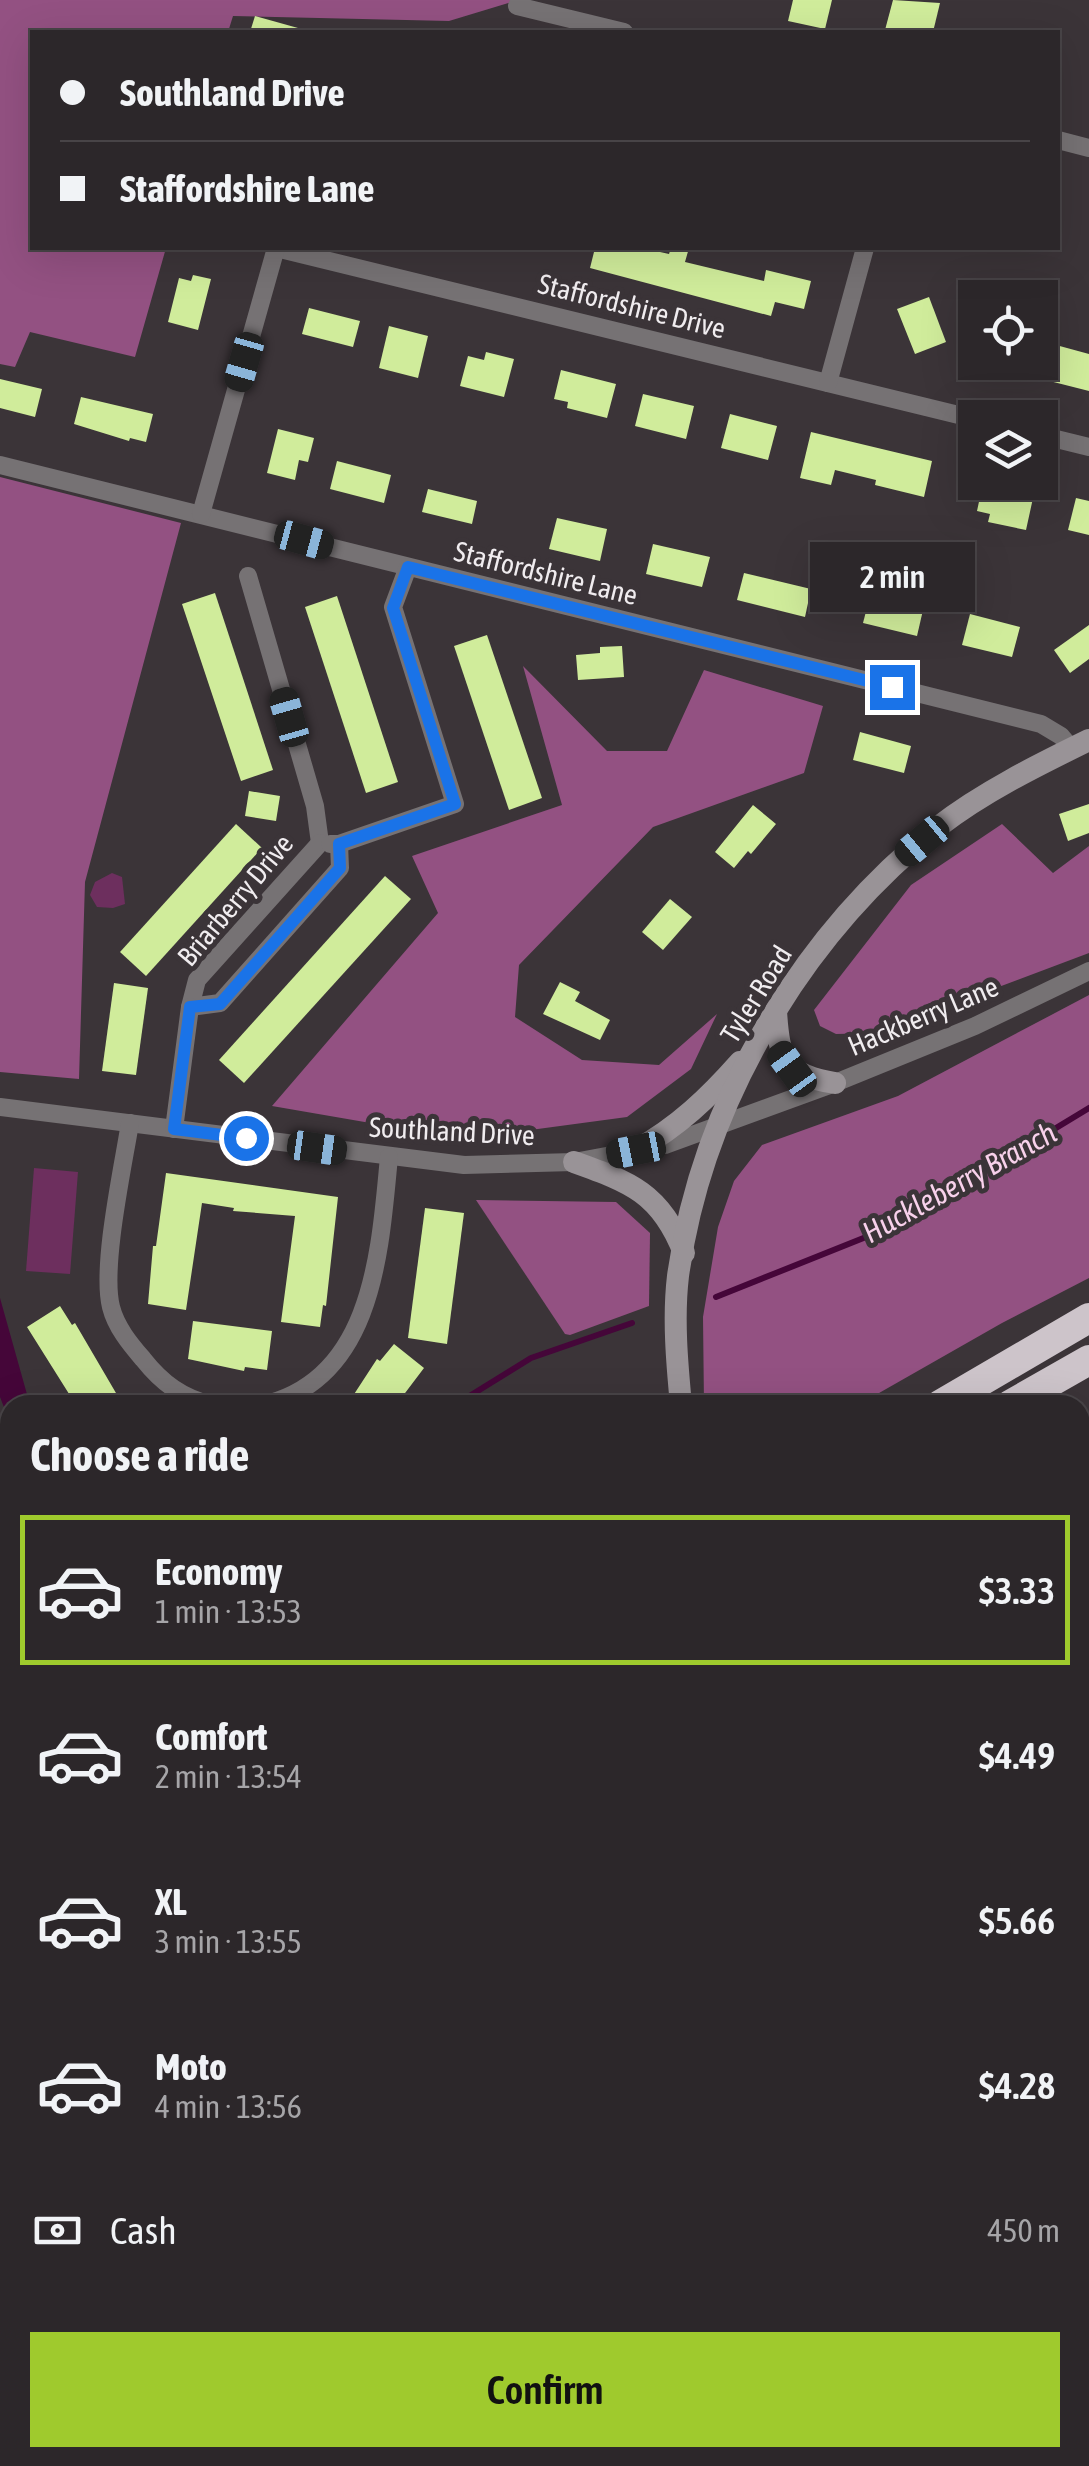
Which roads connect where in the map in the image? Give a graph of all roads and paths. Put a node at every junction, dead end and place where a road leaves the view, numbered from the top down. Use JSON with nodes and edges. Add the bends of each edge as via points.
{"nodes":[{"id":1,"x":518,"y":6,"type":"dead end"},
{"id":2,"x":616,"y":30,"type":"edge"},
{"id":3,"x":1060,"y":141,"type":"edge"},
{"id":4,"x":1089,"y":148,"type":"edge"},
{"id":5,"x":275,"y":250,"type":"edge"},
{"id":6,"x":284,"y":250,"type":"edge"},
{"id":7,"x":864,"y":250,"type":"edge"},
{"id":8,"x":828,"y":382,"type":"junction"},
{"id":9,"x":958,"y":415,"type":"edge"},
{"id":10,"x":1058,"y":439,"type":"edge"},
{"id":11,"x":1089,"y":447,"type":"edge"},
{"id":12,"x":0,"y":465,"type":"edge"},
{"id":13,"x":201,"y":514,"type":"junction"},
{"id":14,"x":408,"y":567,"type":"junction"},
{"id":15,"x":248,"y":576,"type":"dead end"},
{"id":16,"x":1080,"y":744,"type":"edge"},
{"id":17,"x":330,"y":844,"type":"junction"},
{"id":18,"x":1089,"y":971,"type":"edge"},
{"id":19,"x":190,"y":1007,"type":"junction"},
{"id":20,"x":776,"y":1010,"type":"junction"},
{"id":21,"x":756,"y":1044,"type":"junction"},
{"id":22,"x":835,"y":1083,"type":"junction"},
{"id":23,"x":0,"y":1106,"type":"edge"},
{"id":24,"x":130,"y":1123,"type":"junction"},
{"id":25,"x":719,"y":1125,"type":"junction"},
{"id":26,"x":174,"y":1129,"type":"junction"},
{"id":27,"x":636,"y":1150,"type":"junction"},
{"id":28,"x":388,"y":1157,"type":"junction"},
{"id":29,"x":574,"y":1162,"type":"junction"},
{"id":30,"x":684,"y":1253,"type":"junction"},
{"id":31,"x":1089,"y":1318,"type":"edge"},
{"id":32,"x":1089,"y":1360,"type":"edge"},
{"id":33,"x":186,"y":1395,"type":"edge"},
{"id":34,"x":287,"y":1395,"type":"edge"},
{"id":35,"x":681,"y":1395,"type":"edge"},
{"id":36,"x":957,"y":1395,"type":"edge"},
{"id":37,"x":1028,"y":1395,"type":"edge"}],
"edges":[{"from":1,"to":2,"type":"street"},
{"from":3,"to":4,"type":"street"},
{"from":5,"to":13,"type":"street"},
{"from":6,"to":8,"type":"street","name":"Staffordshire Drive"},
{"from":7,"to":8,"type":"street"},
{"from":8,"to":9,"type":"street","name":"Staffordshire Drive"},
{"from":10,"to":11,"type":"street"},
{"from":12,"to":13,"type":"street","name":"Staffordshire Lane"},
{"from":13,"to":14,"type":"street","name":"Staffordshire Lane"},
{"from":14,"to":16,"type":"street","name":"Staffordshire Lane","via":[[1040,724]]},
{"from":14,"to":17,"type":"street","via":[[393,608],[455,804]]},
{"from":15,"to":17,"type":"street"},
{"from":16,"to":20,"type":"street","name":"Tyler Road","via":[[971,805],[904,857],[840,925]]},
{"from":17,"to":19,"type":"street","name":"Briarberry Drive","via":[[197,980]]},
{"from":17,"to":19,"type":"street","name":"Briarberry Drive","via":[[340,868],[220,1004]]},
{"from":18,"to":22,"type":"street","name":"Hackberry Lane"},
{"from":19,"to":26,"type":"street","name":"Briarberry Drive"},
{"from":20,"to":21,"type":"street","name":"Tyler Road"},
{"from":20,"to":22,"type":"street","via":[[778,1050],[792,1069]]},
{"from":21,"to":25,"type":"street","name":"Tyler Road"},
{"from":21,"to":27,"type":"street","via":[[695,1110]]},
{"from":22,"to":25,"type":"street","name":"Hackberry Lane"},
{"from":23,"to":24,"type":"street","name":"Southland Drive"},
{"from":24,"to":26,"type":"street","name":"Southland Drive"},
{"from":24,"to":33,"type":"street","via":[[108,1276],[110,1306],[155,1374]]},
{"from":25,"to":27,"type":"street","name":"Southland Drive"},
{"from":25,"to":30,"type":"street","name":"Tyler Road","via":[[700,1174]]},
{"from":26,"to":28,"type":"street","name":"Southland Drive"},
{"from":27,"to":29,"type":"street","name":"Southland Drive"},
{"from":28,"to":29,"type":"street","name":"Southland Drive","via":[[501,1166]]},
{"from":28,"to":34,"type":"street","via":[[373,1282],[353,1335],[304,1388]]},
{"from":29,"to":30,"type":"street","via":[[630,1182],[674,1229]]},
{"from":30,"to":35,"type":"street","name":"Tyler Road","via":[[678,1278]]},
{"from":31,"to":36,"type":"highway"},
{"from":32,"to":37,"type":"highway"}]}
